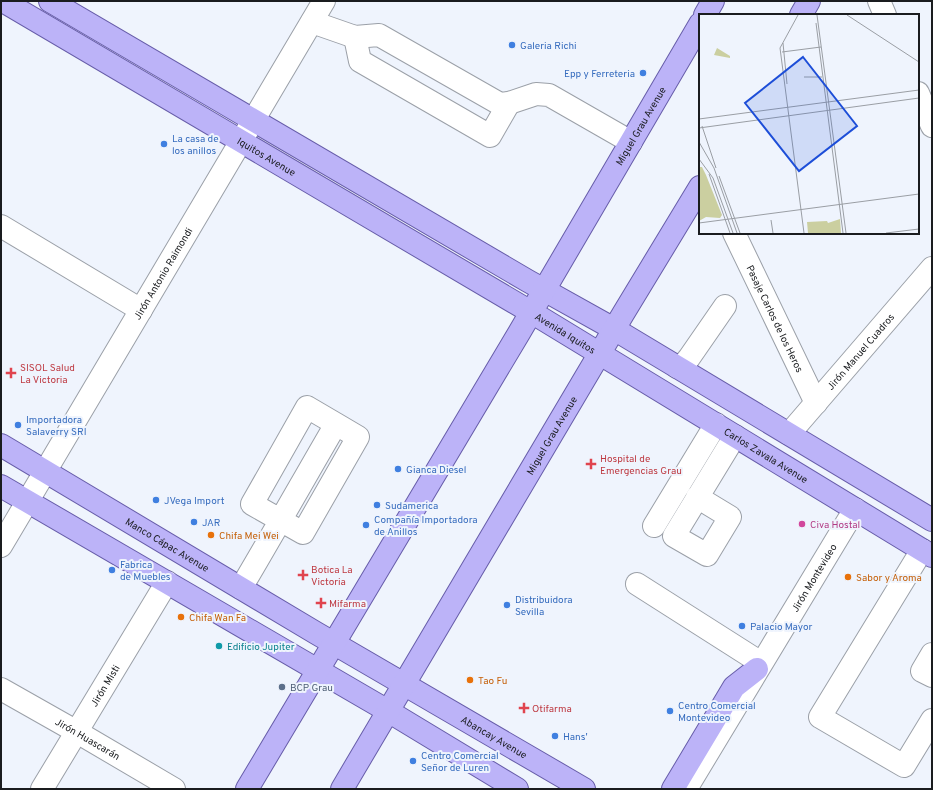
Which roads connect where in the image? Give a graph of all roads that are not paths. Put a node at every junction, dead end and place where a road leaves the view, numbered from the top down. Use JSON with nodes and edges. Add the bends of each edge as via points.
{"nodes":[{"id":1,"x":3,"y":1,"type":"edge"},
{"id":2,"x":50,"y":1,"type":"edge"},
{"id":3,"x":324,"y":1,"type":"edge"},
{"id":4,"x":810,"y":1,"type":"edge"},
{"id":5,"x":879,"y":1,"type":"edge"},
{"id":6,"x":802,"y":14,"type":"edge"},
{"id":7,"x":885,"y":14,"type":"edge"},
{"id":8,"x":312,"y":22,"type":"junction"},
{"id":9,"x":699,"y":26,"type":"edge"},
{"id":10,"x":356,"y":37,"type":"junction"},
{"id":11,"x":919,"y":95,"type":"edge"},
{"id":12,"x":509,"y":103,"type":"junction"},
{"id":13,"x":254,"y":120,"type":"junction"},
{"id":14,"x":932,"y":126,"type":"edge"},
{"id":15,"x":241,"y":142,"type":"junction"},
{"id":16,"x":631,"y":142,"type":"junction"},
{"id":17,"x":699,"y":189,"type":"edge"},
{"id":18,"x":1,"y":226,"type":"edge"},
{"id":19,"x":734,"y":234,"type":"edge"},
{"id":20,"x":932,"y":268,"type":"edge"},
{"id":21,"x":550,"y":292,"type":"junction"},
{"id":22,"x":725,"y":306,"type":"dead end"},
{"id":23,"x":141,"y":310,"type":"junction"},
{"id":24,"x":536,"y":315,"type":"junction"},
{"id":25,"x":610,"y":327,"type":"junction"},
{"id":26,"x":596,"y":351,"type":"junction"},
{"id":27,"x":677,"y":367,"type":"junction"},
{"id":28,"x":816,"y":404,"type":"junction"},
{"id":29,"x":751,"y":411,"type":"junction"},
{"id":30,"x":716,"y":424,"type":"junction"},
{"id":31,"x":789,"y":434,"type":"junction"},
{"id":32,"x":735,"y":436,"type":"junction"},
{"id":33,"x":1,"y":445,"type":"edge"},
{"id":34,"x":45,"y":471,"type":"junction"},
{"id":35,"x":1,"y":486,"type":"edge"},
{"id":36,"x":697,"y":497,"type":"dead end"},
{"id":37,"x":27,"y":502,"type":"junction"},
{"id":38,"x":855,"y":509,"type":"junction"},
{"id":39,"x":281,"y":520,"type":"junction"},
{"id":40,"x":932,"y":520,"type":"edge"},
{"id":41,"x":654,"y":526,"type":"dead end"},
{"id":42,"x":1,"y":546,"type":"edge"},
{"id":43,"x":929,"y":547,"type":"edge"},
{"id":44,"x":167,"y":582,"type":"junction"},
{"id":45,"x":637,"y":584,"type":"dead end"},
{"id":46,"x":241,"y":588,"type":"junction"},
{"id":47,"x":342,"y":648,"type":"junction"},
{"id":48,"x":932,"y":654,"type":"edge"},
{"id":49,"x":759,"y":666,"type":"junction"},
{"id":50,"x":326,"y":675,"type":"junction"},
{"id":51,"x":932,"y":676,"type":"edge"},
{"id":52,"x":401,"y":682,"type":"junction"},
{"id":53,"x":1,"y":689,"type":"edge"},
{"id":54,"x":385,"y":710,"type":"junction"},
{"id":55,"x":932,"y":720,"type":"edge"},
{"id":56,"x":78,"y":732,"type":"junction"},
{"id":57,"x":42,"y":789,"type":"edge"},
{"id":58,"x":174,"y":789,"type":"edge"},
{"id":59,"x":248,"y":789,"type":"edge"},
{"id":60,"x":342,"y":789,"type":"edge"},
{"id":61,"x":517,"y":789,"type":"edge"},
{"id":62,"x":584,"y":789,"type":"edge"},
{"id":63,"x":673,"y":789,"type":"edge"},
{"id":64,"x":686,"y":789,"type":"edge"}],
"edges":[{"from":1,"to":15,"type":"main road","name":"Iquitos Avenue"},
{"from":2,"to":13,"type":"main road"},
{"from":3,"to":8,"type":"street","name":"Jirón Antonio Raimondi"},
{"from":4,"to":6,"type":"main road"},
{"from":5,"to":7,"type":"street"},
{"from":8,"to":10,"type":"street"},
{"from":8,"to":13,"type":"street","name":"Jirón Antonio Raimondi"},
{"from":9,"to":16,"type":"main road","name":"Miguel Grau Avenue"},
{"from":10,"to":12,"type":"street","via":[[378,35],[500,104]]},
{"from":10,"to":12,"type":"street","via":[[360,61],[490,136]]},
{"from":11,"to":14,"type":"street"},
{"from":12,"to":16,"type":"street","via":[[536,94],[549,95]]},
{"from":13,"to":15,"type":"street","name":"Jirón Antonio Raimondi"},
{"from":13,"to":21,"type":"main road"},
{"from":15,"to":23,"type":"street","name":"Jirón Antonio Raimondi"},
{"from":15,"to":24,"type":"main road","name":"Iquitos Avenue"},
{"from":16,"to":21,"type":"main road","name":"Miguel Grau Avenue"},
{"from":17,"to":25,"type":"main road","name":"Miguel Grau Avenue"},
{"from":18,"to":23,"type":"street"},
{"from":19,"to":28,"type":"street","name":"Pasaje Carlos de los Heros"},
{"from":20,"to":28,"type":"street","name":"Jirón Manuel Cuadros"},
{"from":21,"to":24,"type":"main road","name":"Miguel Grau Avenue"},
{"from":21,"to":25,"type":"main road"},
{"from":22,"to":27,"type":"street","via":[[689,358]]},
{"from":23,"to":34,"type":"street","name":"Jirón Antonio Raimondi"},
{"from":24,"to":26,"type":"main road","name":"Avenida Iquitos"},
{"from":24,"to":47,"type":"main road"},
{"from":25,"to":26,"type":"main road","name":"Miguel Grau Avenue"},
{"from":25,"to":27,"type":"main road"},
{"from":26,"to":30,"type":"main road","name":"Carlos Zavala Avenue"},
{"from":26,"to":52,"type":"main road","name":"Miguel Grau Avenue"},
{"from":27,"to":29,"type":"main road"},
{"from":28,"to":31,"type":"street","name":"Jirón Manuel Cuadros"},
{"from":29,"to":31,"type":"main road"},
{"from":29,"to":32,"type":"main road"},
{"from":30,"to":32,"type":"main road","name":"Carlos Zavala Avenue"},
{"from":30,"to":41,"type":"street"},
{"from":31,"to":40,"type":"main road"},
{"from":32,"to":36,"type":"street"},
{"from":32,"to":38,"type":"main road","name":"Carlos Zavala Avenue"},
{"from":33,"to":34,"type":"main road","name":"Manco Cápac Avenue"},
{"from":34,"to":37,"type":"street","name":"Jirón Antonio Raimondi"},
{"from":34,"to":46,"type":"main road","name":"Manco Cápac Avenue"},
{"from":35,"to":37,"type":"main road"},
{"from":37,"to":42,"type":"street","name":"Jirón Antonio Raimondi"},
{"from":37,"to":44,"type":"main road"},
{"from":38,"to":43,"type":"main road","name":"Carlos Zavala Avenue"},
{"from":38,"to":49,"type":"street","name":"Jirón Montevideo"},
{"from":39,"to":39,"type":"street","via":[[303,533],[358,437],[307,408],[252,504]]},
{"from":39,"to":46,"type":"street"},
{"from":43,"to":55,"type":"street","via":[[820,717],[904,766]]},
{"from":44,"to":50,"type":"main road"},
{"from":44,"to":56,"type":"street","name":"Jirón Misti"},
{"from":45,"to":49,"type":"street"},
{"from":46,"to":47,"type":"main road","name":"Manco Cápac Avenue"},
{"from":47,"to":50,"type":"main road"},
{"from":47,"to":52,"type":"main road","name":"Abancay Avenue"},
{"from":48,"to":51,"type":"street","via":[[922,671]]},
{"from":49,"to":63,"type":"main road","via":[[734,687]]},
{"from":49,"to":64,"type":"street","name":"Jirón Montevideo"},
{"from":50,"to":54,"type":"main road"},
{"from":50,"to":59,"type":"main road"},
{"from":52,"to":54,"type":"main road","name":"Miguel Grau Avenue"},
{"from":52,"to":62,"type":"main road","name":"Abancay Avenue"},
{"from":53,"to":56,"type":"street","name":"Jirón Huascarán"},
{"from":54,"to":60,"type":"main road"},
{"from":54,"to":61,"type":"main road"},
{"from":56,"to":57,"type":"street","name":"Jirón Misti"},
{"from":56,"to":58,"type":"street","name":"Jirón Huascarán"}]}
